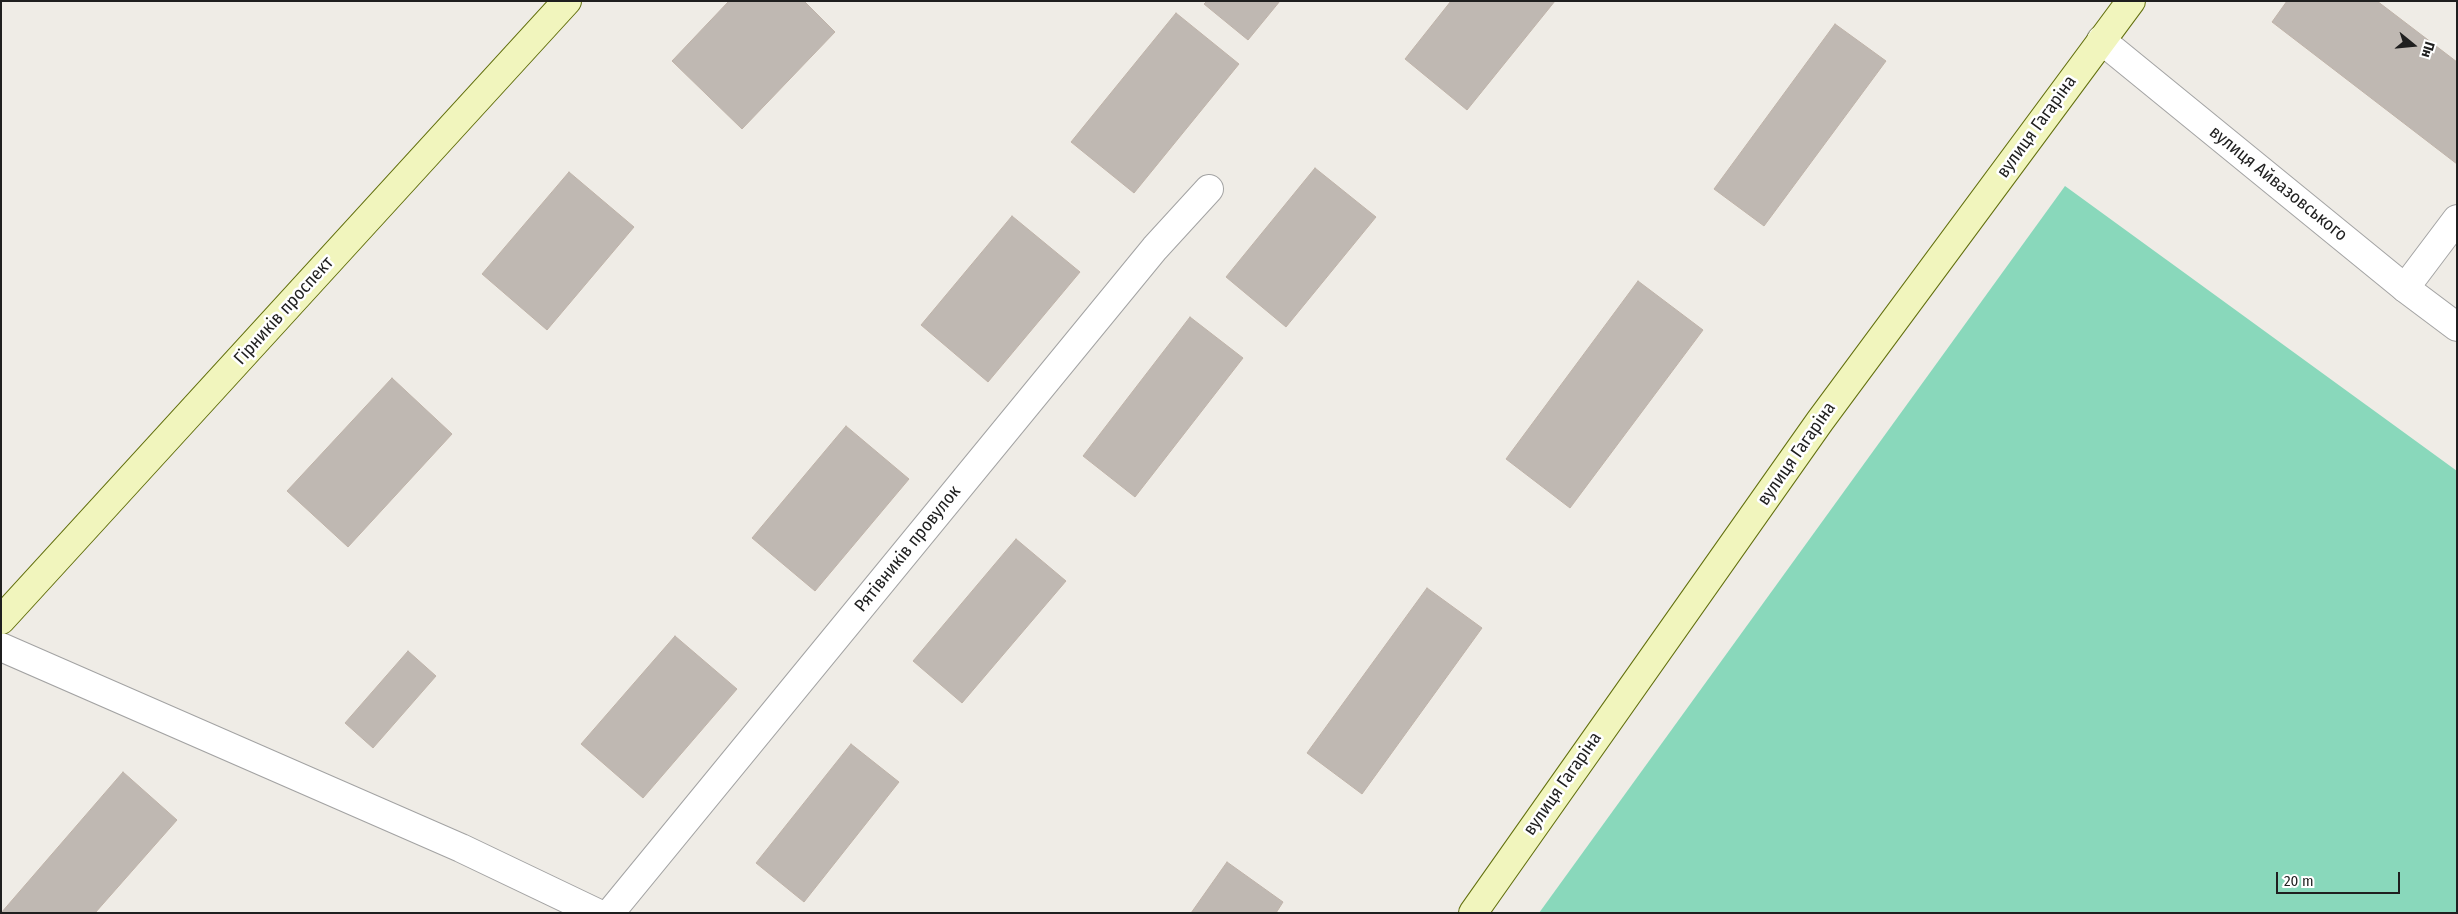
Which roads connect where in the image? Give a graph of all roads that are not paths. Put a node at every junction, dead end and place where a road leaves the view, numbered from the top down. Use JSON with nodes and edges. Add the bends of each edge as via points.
{"nodes":[{"id":1,"x":567,"y":1,"type":"edge"},
{"id":2,"x":2131,"y":1,"type":"edge"},
{"id":3,"x":2101,"y":40,"type":"junction"},
{"id":4,"x":1209,"y":189,"type":"dead end"},
{"id":5,"x":2457,"y":219,"type":"edge"},
{"id":6,"x":2405,"y":288,"type":"junction"},
{"id":7,"x":2457,"y":327,"type":"edge"},
{"id":8,"x":1,"y":620,"type":"edge"},
{"id":9,"x":1,"y":647,"type":"edge"},
{"id":10,"x":597,"y":913,"type":"edge"},
{"id":11,"x":610,"y":913,"type":"edge"},
{"id":12,"x":1473,"y":913,"type":"edge"}],
"edges":[{"from":1,"to":8,"type":"main road","name":"Гірників проспект"},
{"from":2,"to":3,"type":"main road","name":"вулиця Гагаріна"},
{"from":3,"to":6,"type":"street","name":"вулиця Айвазовського"},
{"from":3,"to":12,"type":"main road","name":"вулиця Гагаріна","via":[[1820,421]]},
{"from":4,"to":11,"type":"street","name":"Рятівників провулок","via":[[1155,248]]},
{"from":5,"to":6,"type":"street"},
{"from":6,"to":7,"type":"street","name":"вулиця Айвазовського"},
{"from":9,"to":10,"type":"street","via":[[461,848]]}]}
